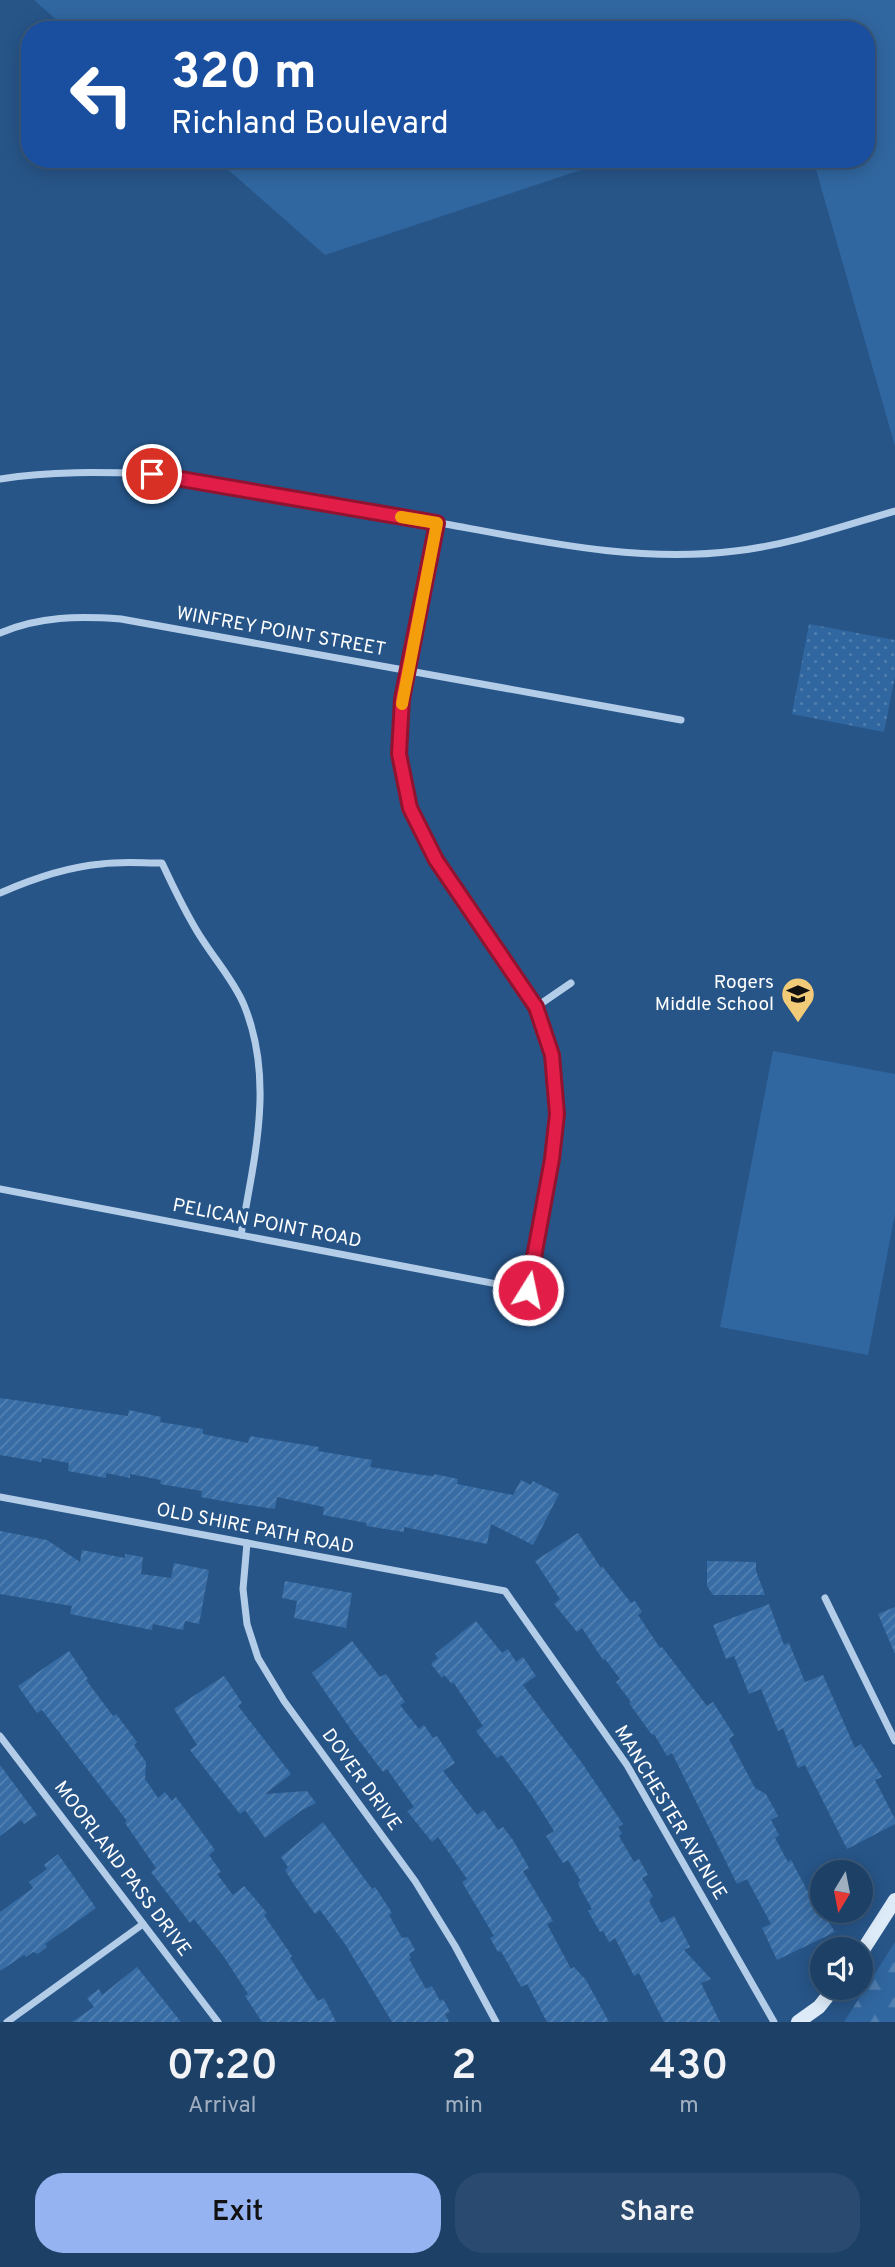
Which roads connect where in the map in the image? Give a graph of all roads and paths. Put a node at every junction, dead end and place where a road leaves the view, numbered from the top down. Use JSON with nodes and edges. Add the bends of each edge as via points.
{"nodes":[{"id":1,"x":0,"y":480,"type":"edge"},
{"id":2,"x":895,"y":511,"type":"edge"},
{"id":3,"x":437,"y":523,"type":"junction"},
{"id":4,"x":0,"y":634,"type":"edge"},
{"id":5,"x":408,"y":670,"type":"junction"},
{"id":6,"x":681,"y":720,"type":"dead end"},
{"id":7,"x":0,"y":893,"type":"edge"},
{"id":8,"x":571,"y":983,"type":"dead end"},
{"id":9,"x":536,"y":1007,"type":"junction"},
{"id":10,"x":0,"y":1189,"type":"edge"},
{"id":11,"x":241,"y":1235,"type":"junction"},
{"id":12,"x":0,"y":1497,"type":"edge"},
{"id":13,"x":247,"y":1543,"type":"junction"},
{"id":14,"x":505,"y":1591,"type":"joint"},
{"id":15,"x":825,"y":1598,"type":"dead end"},
{"id":16,"x":0,"y":1735,"type":"edge"},
{"id":17,"x":895,"y":1741,"type":"edge"},
{"id":18,"x":895,"y":1900,"type":"edge"},
{"id":19,"x":143,"y":1924,"type":"junction"},
{"id":20,"x":871,"y":1937,"type":"edge"},
{"id":21,"x":825,"y":2000,"type":"edge"},
{"id":22,"x":7,"y":2022,"type":"edge"},
{"id":23,"x":218,"y":2022,"type":"edge"},
{"id":24,"x":496,"y":2022,"type":"edge"},
{"id":25,"x":774,"y":2022,"type":"edge"},
{"id":26,"x":799,"y":2022,"type":"edge"}],
"edges":[{"from":1,"to":3,"type":"street","via":[[90,471],[152,474]]},
{"from":2,"to":3,"type":"street","via":[[811,536],[736,551],[671,555],[608,551]]},
{"from":3,"to":5,"type":"street"},
{"from":4,"to":5,"type":"street","name":"WINFREY POINT STREET","via":[[47,619],[121,619]]},
{"from":5,"to":6,"type":"street","name":"WINFREY POINT STREET"},
{"from":5,"to":9,"type":"street","via":[[399,754],[410,808],[436,860]]},
{"from":7,"to":11,"type":"street","via":[[67,869],[102,863],[162,863],[184,909],[243,1002],[256,1039],[262,1086]]},
{"from":8,"to":9,"type":"street"},
{"from":9,"to":11,"type":"street","name":"PELICAN POINT ROAD","via":[[552,1055],[557,1114],[528,1290]]},
{"from":10,"to":11,"type":"street","name":"PELICAN POINT ROAD"},
{"from":12,"to":13,"type":"street","name":"OLD SHIRE PATH ROAD"},
{"from":13,"to":14,"type":"street","name":"OLD SHIRE PATH ROAD"},
{"from":13,"to":24,"type":"street","name":"DOVER DRIVE","via":[[243,1589],[247,1624],[258,1658],[284,1702],[415,1881]]},
{"from":14,"to":25,"type":"street","name":"MANCHESTER AVENUE","via":[[627,1765]]},
{"from":15,"to":17,"type":"street"},
{"from":16,"to":19,"type":"street","name":"MOORLAND PASS DRIVE"},
{"from":18,"to":20,"type":"street"},
{"from":19,"to":22,"type":"street"},
{"from":19,"to":23,"type":"street","name":"MOORLAND PASS DRIVE"},
{"from":21,"to":26,"type":"street"}]}
